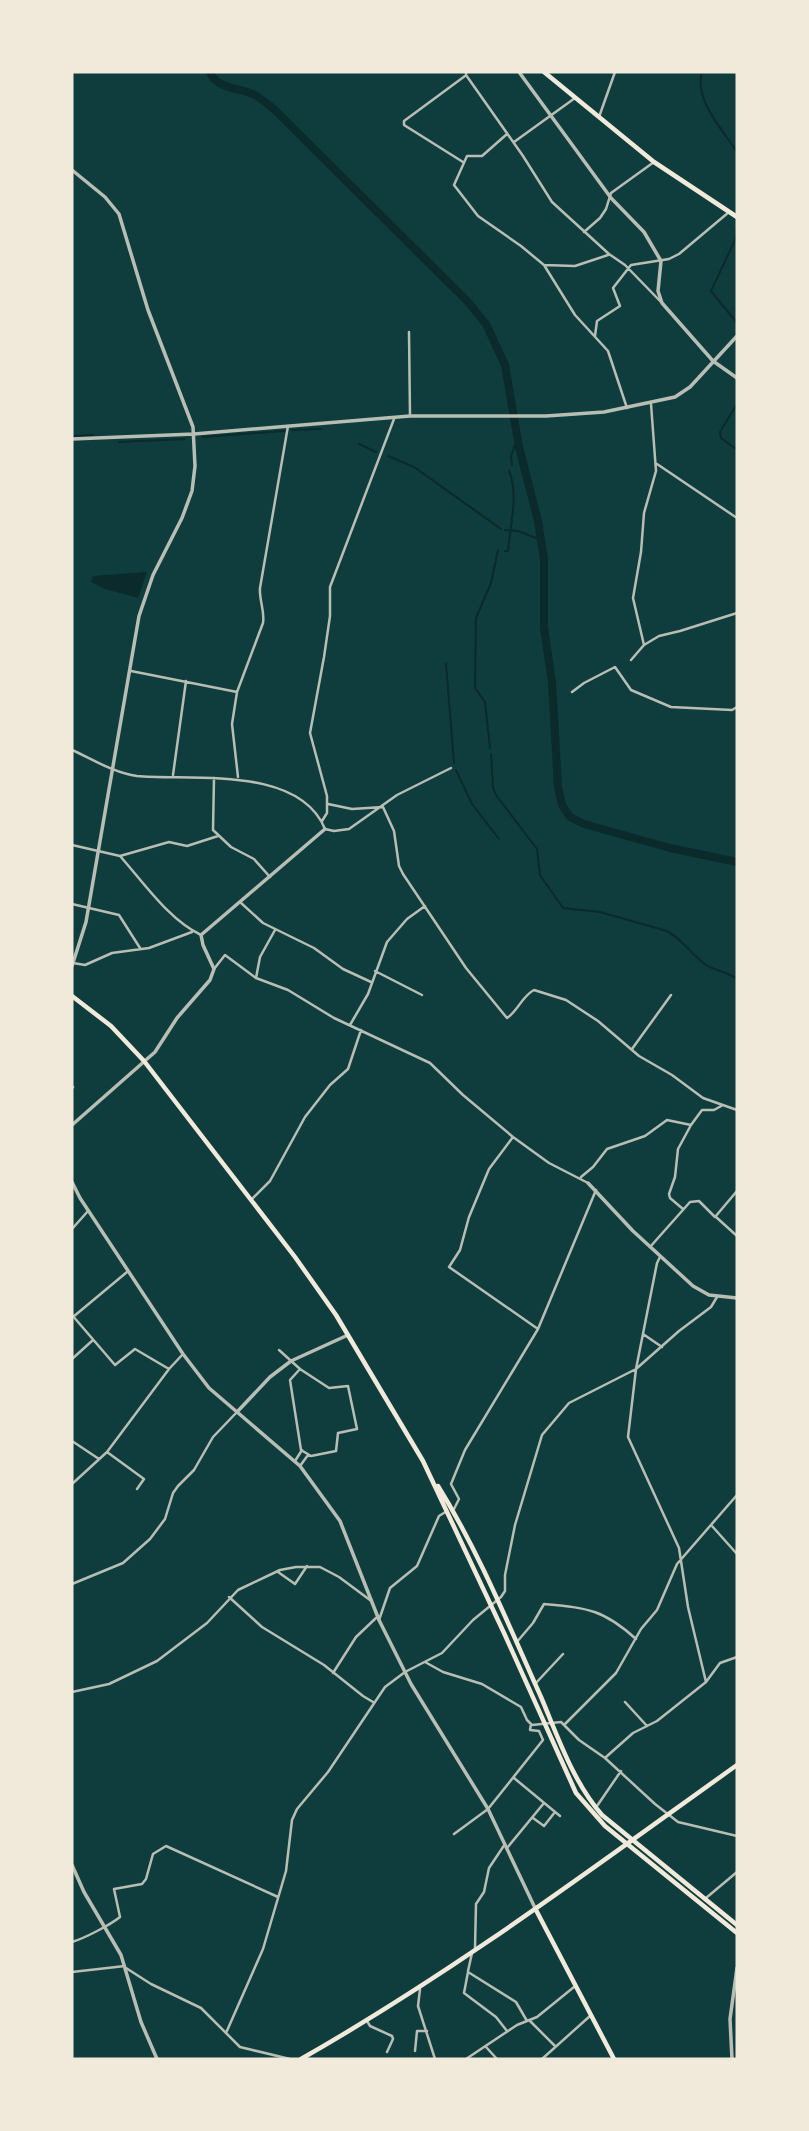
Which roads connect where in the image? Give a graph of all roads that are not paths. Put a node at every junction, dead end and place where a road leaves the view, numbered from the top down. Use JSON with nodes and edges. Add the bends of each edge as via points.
{"nodes":[{"id":1,"x":519,"y":72,"type":"edge"},
{"id":2,"x":544,"y":72,"type":"edge"},
{"id":3,"x":615,"y":72,"type":"edge"},
{"id":4,"x":466,"y":74,"type":"edge"},
{"id":5,"x":575,"y":98,"type":"junction"},
{"id":6,"x":551,"y":116,"type":"junction"},
{"id":7,"x":599,"y":117,"type":"junction"},
{"id":8,"x":507,"y":134,"type":"junction"},
{"id":9,"x":514,"y":142,"type":"junction"},
{"id":10,"x":463,"y":162,"type":"junction"},
{"id":11,"x":654,"y":162,"type":"junction"},
{"id":12,"x":72,"y":170,"type":"edge"},
{"id":13,"x":611,"y":198,"type":"junction"},
{"id":14,"x":729,"y":212,"type":"junction"},
{"id":15,"x":737,"y":217,"type":"edge"},
{"id":16,"x":584,"y":232,"type":"junction"},
{"id":17,"x":609,"y":254,"type":"junction"},
{"id":18,"x":661,"y":261,"type":"junction"},
{"id":19,"x":544,"y":265,"type":"junction"},
{"id":20,"x":628,"y":268,"type":"junction"},
{"id":21,"x":662,"y":303,"type":"junction"},
{"id":22,"x":409,"y":332,"type":"dead end"},
{"id":23,"x":737,"y":336,"type":"edge"},
{"id":24,"x":594,"y":337,"type":"junction"},
{"id":25,"x":713,"y":361,"type":"junction"},
{"id":26,"x":737,"y":379,"type":"edge"},
{"id":27,"x":651,"y":404,"type":"junction"},
{"id":28,"x":627,"y":408,"type":"junction"},
{"id":29,"x":410,"y":416,"type":"junction"},
{"id":30,"x":394,"y":417,"type":"junction"},
{"id":31,"x":288,"y":426,"type":"junction"},
{"id":32,"x":194,"y":434,"type":"junction"},
{"id":33,"x":72,"y":439,"type":"edge"},
{"id":34,"x":657,"y":464,"type":"junction"},
{"id":35,"x":737,"y":518,"type":"edge"},
{"id":36,"x":737,"y":613,"type":"edge"},
{"id":37,"x":644,"y":645,"type":"junction"},
{"id":38,"x":631,"y":660,"type":"dead end"},
{"id":39,"x":129,"y":671,"type":"junction"},
{"id":40,"x":186,"y":681,"type":"junction"},
{"id":41,"x":237,"y":692,"type":"junction"},
{"id":42,"x":572,"y":692,"type":"dead end"},
{"id":43,"x":737,"y":707,"type":"edge"},
{"id":44,"x":72,"y":750,"type":"edge"},
{"id":45,"x":112,"y":768,"type":"junction"},
{"id":46,"x":451,"y":768,"type":"dead end"},
{"id":47,"x":173,"y":776,"type":"junction"},
{"id":48,"x":214,"y":778,"type":"junction"},
{"id":49,"x":238,"y":779,"type":"junction"},
{"id":50,"x":328,"y":804,"type":"junction"},
{"id":51,"x":383,"y":807,"type":"junction"},
{"id":52,"x":322,"y":821,"type":"junction"},
{"id":53,"x":325,"y":829,"type":"junction"},
{"id":54,"x":218,"y":836,"type":"junction"},
{"id":55,"x":72,"y":845,"type":"edge"},
{"id":56,"x":96,"y":850,"type":"junction"},
{"id":57,"x":120,"y":856,"type":"junction"},
{"id":58,"x":270,"y":877,"type":"junction"},
{"id":59,"x":240,"y":902,"type":"junction"},
{"id":60,"x":72,"y":904,"type":"edge"},
{"id":61,"x":425,"y":906,"type":"junction"},
{"id":62,"x":88,"y":908,"type":"junction"},
{"id":63,"x":275,"y":930,"type":"junction"},
{"id":64,"x":192,"y":932,"type":"junction"},
{"id":65,"x":201,"y":935,"type":"junction"},
{"id":66,"x":141,"y":949,"type":"junction"},
{"id":67,"x":72,"y":964,"type":"edge"},
{"id":68,"x":214,"y":969,"type":"junction"},
{"id":69,"x":375,"y":971,"type":"junction"},
{"id":70,"x":256,"y":978,"type":"junction"},
{"id":71,"x":371,"y":982,"type":"junction"},
{"id":72,"x":422,"y":995,"type":"dead end"},
{"id":73,"x":671,"y":995,"type":"dead end"},
{"id":74,"x":72,"y":996,"type":"edge"},
{"id":75,"x":350,"y":1024,"type":"junction"},
{"id":76,"x":360,"y":1030,"type":"junction"},
{"id":77,"x":632,"y":1050,"type":"junction"},
{"id":78,"x":144,"y":1062,"type":"junction"},
{"id":79,"x":723,"y":1104,"type":"junction"},
{"id":80,"x":737,"y":1110,"type":"edge"},
{"id":81,"x":72,"y":1125,"type":"edge"},
{"id":82,"x":691,"y":1125,"type":"junction"},
{"id":83,"x":513,"y":1137,"type":"junction"},
{"id":84,"x":580,"y":1177,"type":"junction"},
{"id":85,"x":72,"y":1182,"type":"edge"},
{"id":86,"x":588,"y":1183,"type":"joint"},
{"id":87,"x":596,"y":1190,"type":"junction"},
{"id":88,"x":737,"y":1191,"type":"edge"},
{"id":89,"x":251,"y":1200,"type":"junction"},
{"id":90,"x":683,"y":1209,"type":"junction"},
{"id":91,"x":89,"y":1210,"type":"junction"},
{"id":92,"x":715,"y":1217,"type":"junction"},
{"id":93,"x":72,"y":1229,"type":"edge"},
{"id":94,"x":737,"y":1236,"type":"edge"},
{"id":95,"x":650,"y":1248,"type":"junction"},
{"id":96,"x":660,"y":1257,"type":"junction"},
{"id":97,"x":129,"y":1271,"type":"junction"},
{"id":98,"x":717,"y":1297,"type":"junction"},
{"id":99,"x":737,"y":1298,"type":"edge"},
{"id":100,"x":72,"y":1316,"type":"edge"},
{"id":101,"x":538,"y":1329,"type":"junction"},
{"id":102,"x":643,"y":1334,"type":"junction"},
{"id":103,"x":348,"y":1335,"type":"junction"},
{"id":104,"x":93,"y":1340,"type":"junction"},
{"id":105,"x":662,"y":1347,"type":"junction"},
{"id":106,"x":279,"y":1350,"type":"dead end"},
{"id":107,"x":183,"y":1354,"type":"junction"},
{"id":108,"x":72,"y":1359,"type":"edge"},
{"id":109,"x":291,"y":1361,"type":"junction"},
{"id":110,"x":300,"y":1368,"type":"junction"},
{"id":111,"x":169,"y":1369,"type":"junction"},
{"id":112,"x":636,"y":1369,"type":"junction"},
{"id":113,"x":237,"y":1412,"type":"junction"},
{"id":114,"x":72,"y":1441,"type":"edge"},
{"id":115,"x":302,"y":1450,"type":"junction"},
{"id":116,"x":107,"y":1452,"type":"junction"},
{"id":117,"x":308,"y":1455,"type":"junction"},
{"id":118,"x":99,"y":1459,"type":"junction"},
{"id":119,"x":295,"y":1461,"type":"junction"},
{"id":120,"x":300,"y":1466,"type":"junction"},
{"id":121,"x":72,"y":1484,"type":"edge"},
{"id":122,"x":137,"y":1489,"type":"dead end"},
{"id":123,"x":737,"y":1495,"type":"edge"},
{"id":124,"x":451,"y":1510,"type":"junction"},
{"id":125,"x":712,"y":1526,"type":"junction"},
{"id":126,"x":737,"y":1554,"type":"edge"},
{"id":127,"x":682,"y":1559,"type":"junction"},
{"id":128,"x":307,"y":1566,"type":"junction"},
{"id":129,"x":278,"y":1571,"type":"junction"},
{"id":130,"x":72,"y":1584,"type":"edge"},
{"id":131,"x":229,"y":1597,"type":"junction"},
{"id":132,"x":497,"y":1600,"type":"junction"},
{"id":133,"x":371,"y":1601,"type":"junction"},
{"id":134,"x":491,"y":1605,"type":"junction"},
{"id":135,"x":378,"y":1618,"type":"junction"},
{"id":136,"x":636,"y":1639,"type":"junction"},
{"id":137,"x":516,"y":1643,"type":"junction"},
{"id":138,"x":563,"y":1654,"type":"dead end"},
{"id":139,"x":737,"y":1657,"type":"edge"},
{"id":140,"x":425,"y":1662,"type":"junction"},
{"id":141,"x":405,"y":1672,"type":"junction"},
{"id":142,"x":333,"y":1673,"type":"junction"},
{"id":143,"x":706,"y":1682,"type":"junction"},
{"id":144,"x":535,"y":1685,"type":"junction"},
{"id":145,"x":72,"y":1692,"type":"edge"},
{"id":146,"x":373,"y":1702,"type":"junction"},
{"id":147,"x":625,"y":1702,"type":"dead end"},
{"id":148,"x":552,"y":1723,"type":"junction"},
{"id":149,"x":531,"y":1724,"type":"junction"},
{"id":150,"x":545,"y":1724,"type":"junction"},
{"id":151,"x":564,"y":1725,"type":"junction"},
{"id":152,"x":647,"y":1726,"type":"junction"},
{"id":153,"x":605,"y":1758,"type":"junction"},
{"id":154,"x":737,"y":1765,"type":"edge"},
{"id":155,"x":621,"y":1772,"type":"junction"},
{"id":156,"x":514,"y":1778,"type":"junction"},
{"id":157,"x":544,"y":1803,"type":"junction"},
{"id":158,"x":595,"y":1807,"type":"junction"},
{"id":159,"x":488,"y":1809,"type":"junction"},
{"id":160,"x":555,"y":1812,"type":"junction"},
{"id":161,"x":667,"y":1815,"type":"junction"},
{"id":162,"x":560,"y":1816,"type":"dead end"},
{"id":163,"x":533,"y":1817,"type":"junction"},
{"id":164,"x":454,"y":1834,"type":"dead end"},
{"id":165,"x":737,"y":1836,"type":"edge"},
{"id":166,"x":634,"y":1840,"type":"junction"},
{"id":167,"x":628,"y":1844,"type":"junction"},
{"id":168,"x":506,"y":1846,"type":"junction"},
{"id":169,"x":72,"y":1865,"type":"edge"},
{"id":170,"x":737,"y":1872,"type":"edge"},
{"id":171,"x":278,"y":1897,"type":"junction"},
{"id":172,"x":706,"y":1898,"type":"junction"},
{"id":173,"x":536,"y":1910,"type":"junction"},
{"id":174,"x":104,"y":1925,"type":"junction"},
{"id":175,"x":737,"y":1925,"type":"edge"},
{"id":176,"x":737,"y":1933,"type":"edge"},
{"id":177,"x":72,"y":1942,"type":"edge"},
{"id":178,"x":474,"y":1952,"type":"junction"},
{"id":179,"x":126,"y":1967,"type":"junction"},
{"id":180,"x":737,"y":1968,"type":"edge"},
{"id":181,"x":72,"y":1972,"type":"edge"},
{"id":182,"x":468,"y":1972,"type":"junction"},
{"id":183,"x":574,"y":1987,"type":"junction"},
{"id":184,"x":420,"y":1988,"type":"junction"},
{"id":185,"x":590,"y":2016,"type":"junction"},
{"id":186,"x":367,"y":2021,"type":"junction"},
{"id":187,"x":528,"y":2021,"type":"junction"},
{"id":188,"x":730,"y":2028,"type":"junction"},
{"id":189,"x":427,"y":2031,"type":"junction"},
{"id":190,"x":507,"y":2031,"type":"junction"},
{"id":191,"x":226,"y":2033,"type":"junction"},
{"id":192,"x":737,"y":2033,"type":"edge"},
{"id":193,"x":555,"y":2046,"type":"junction"},
{"id":194,"x":486,"y":2047,"type":"junction"},
{"id":195,"x":415,"y":2051,"type":"dead end"},
{"id":196,"x":387,"y":2052,"type":"dead end"},
{"id":197,"x":270,"y":2055,"type":"junction"},
{"id":198,"x":157,"y":2059,"type":"edge"},
{"id":199,"x":272,"y":2059,"type":"edge"},
{"id":200,"x":290,"y":2059,"type":"edge"},
{"id":201,"x":301,"y":2059,"type":"edge"},
{"id":202,"x":435,"y":2059,"type":"edge"},
{"id":203,"x":466,"y":2059,"type":"edge"},
{"id":204,"x":497,"y":2059,"type":"edge"},
{"id":205,"x":542,"y":2059,"type":"edge"},
{"id":206,"x":614,"y":2059,"type":"edge"},
{"id":207,"x":732,"y":2059,"type":"edge"}],
"edges":[{"from":1,"to":6,"type":"street"},
{"from":2,"to":5,"type":"main road"},
{"from":3,"to":7,"type":"street"},
{"from":4,"to":8,"type":"street"},
{"from":4,"to":10,"type":"street","via":[[404,121],[413,133]]},
{"from":5,"to":6,"type":"street"},
{"from":5,"to":7,"type":"main road"},
{"from":6,"to":9,"type":"street"},
{"from":6,"to":13,"type":"street"},
{"from":7,"to":11,"type":"main road"},
{"from":8,"to":9,"type":"street"},
{"from":8,"to":10,"type":"street","via":[[482,156],[469,154]]},
{"from":9,"to":16,"type":"street","via":[[552,202]]},
{"from":10,"to":19,"type":"street","via":[[454,185],[466,201],[478,216]]},
{"from":11,"to":13,"type":"street","via":[[611,193]]},
{"from":11,"to":14,"type":"main road"},
{"from":12,"to":32,"type":"street","via":[[106,197],[119,214],[148,310]]},
{"from":13,"to":16,"type":"street","via":[[600,218]]},
{"from":13,"to":18,"type":"street","via":[[644,232]]},
{"from":14,"to":15,"type":"main road"},
{"from":14,"to":18,"type":"street","via":[[679,254]]},
{"from":16,"to":17,"type":"street"},
{"from":17,"to":19,"type":"street","via":[[575,266]]},
{"from":17,"to":20,"type":"street"},
{"from":18,"to":20,"type":"street"},
{"from":18,"to":21,"type":"street","via":[[658,290]]},
{"from":19,"to":24,"type":"street"},
{"from":20,"to":21,"type":"street"},
{"from":20,"to":24,"type":"street","via":[[613,288],[620,306],[597,321]]},
{"from":21,"to":25,"type":"street"},
{"from":22,"to":29,"type":"street"},
{"from":23,"to":25,"type":"street"},
{"from":24,"to":28,"type":"street","via":[[608,351]]},
{"from":25,"to":26,"type":"street"},
{"from":25,"to":27,"type":"street","via":[[682,393]]},
{"from":27,"to":28,"type":"street"},
{"from":27,"to":34,"type":"street"},
{"from":28,"to":29,"type":"street","via":[[578,415]]},
{"from":29,"to":30,"type":"street"},
{"from":30,"to":31,"type":"street"},
{"from":30,"to":50,"type":"street","via":[[330,587],[326,646],[310,729]]},
{"from":31,"to":32,"type":"street"},
{"from":31,"to":41,"type":"street","via":[[260,588],[264,623]]},
{"from":32,"to":33,"type":"street"},
{"from":32,"to":39,"type":"street","via":[[192,491],[145,595]]},
{"from":34,"to":35,"type":"street"},
{"from":34,"to":37,"type":"street","via":[[644,513],[633,598]]},
{"from":36,"to":37,"type":"street","via":[[662,634]]},
{"from":37,"to":38,"type":"street"},
{"from":39,"to":40,"type":"street"},
{"from":39,"to":45,"type":"street"},
{"from":40,"to":41,"type":"street"},
{"from":40,"to":47,"type":"street"},
{"from":41,"to":49,"type":"street","via":[[232,724]]},
{"from":42,"to":43,"type":"street","via":[[615,667],[631,691],[671,707]]},
{"from":44,"to":45,"type":"street"},
{"from":45,"to":47,"type":"street","via":[[138,776]]},
{"from":45,"to":56,"type":"street"},
{"from":46,"to":51,"type":"street","via":[[415,784]]},
{"from":47,"to":48,"type":"street"},
{"from":48,"to":49,"type":"street"},
{"from":48,"to":54,"type":"street","via":[[213,830]]},
{"from":49,"to":52,"type":"street","via":[[295,796]]},
{"from":50,"to":51,"type":"street"},
{"from":50,"to":52,"type":"street"},
{"from":51,"to":53,"type":"street","via":[[349,829]]},
{"from":51,"to":61,"type":"street","via":[[394,831],[399,866]]},
{"from":52,"to":53,"type":"street"},
{"from":53,"to":58,"type":"street"},
{"from":54,"to":57,"type":"street","via":[[187,846],[169,842]]},
{"from":54,"to":58,"type":"street","via":[[254,859]]},
{"from":55,"to":56,"type":"street"},
{"from":56,"to":57,"type":"street"},
{"from":56,"to":62,"type":"street"},
{"from":57,"to":64,"type":"street"},
{"from":58,"to":59,"type":"street"},
{"from":59,"to":63,"type":"street"},
{"from":59,"to":65,"type":"street"},
{"from":60,"to":62,"type":"street"},
{"from":61,"to":69,"type":"street","via":[[391,936]]},
{"from":61,"to":77,"type":"street","via":[[466,968],[507,1018],[529,991],[544,991],[587,1014]]},
{"from":62,"to":66,"type":"street","via":[[119,915]]},
{"from":62,"to":67,"type":"street"},
{"from":63,"to":70,"type":"street","via":[[260,957]]},
{"from":63,"to":71,"type":"street"},
{"from":64,"to":65,"type":"street"},
{"from":64,"to":66,"type":"street"},
{"from":65,"to":68,"type":"street"},
{"from":66,"to":67,"type":"street","via":[[112,953],[85,965]]},
{"from":68,"to":70,"type":"street","via":[[225,955]]},
{"from":68,"to":78,"type":"street"},
{"from":69,"to":71,"type":"street"},
{"from":69,"to":72,"type":"street"},
{"from":70,"to":75,"type":"street"},
{"from":71,"to":75,"type":"street"},
{"from":73,"to":77,"type":"street"},
{"from":74,"to":78,"type":"main road","via":[[111,1027]]},
{"from":75,"to":76,"type":"street"},
{"from":76,"to":83,"type":"street","via":[[430,1063]]},
{"from":76,"to":89,"type":"street","via":[[348,1069],[305,1117],[270,1181]]},
{"from":77,"to":79,"type":"street","via":[[703,1098]]},
{"from":78,"to":81,"type":"street"},
{"from":78,"to":89,"type":"main road"},
{"from":79,"to":80,"type":"street"},
{"from":79,"to":82,"type":"street","via":[[702,1110]]},
{"from":82,"to":84,"type":"street","via":[[664,1121],[645,1136],[607,1149]]},
{"from":82,"to":90,"type":"street","via":[[678,1149],[669,1194]]},
{"from":83,"to":84,"type":"street","via":[[549,1163]]},
{"from":83,"to":101,"type":"street","via":[[489,1169],[460,1250],[449,1267]]},
{"from":84,"to":86,"type":"street"},
{"from":85,"to":91,"type":"street"},
{"from":86,"to":87,"type":"street"},
{"from":87,"to":95,"type":"street"},
{"from":87,"to":101,"type":"street"},
{"from":88,"to":92,"type":"street"},
{"from":89,"to":103,"type":"main road"},
{"from":90,"to":92,"type":"street","via":[[699,1201]]},
{"from":90,"to":95,"type":"street"},
{"from":91,"to":93,"type":"street"},
{"from":91,"to":97,"type":"street"},
{"from":92,"to":94,"type":"street"},
{"from":95,"to":96,"type":"street"},
{"from":96,"to":98,"type":"street","via":[[693,1286]]},
{"from":96,"to":102,"type":"street"},
{"from":97,"to":100,"type":"street"},
{"from":97,"to":107,"type":"street"},
{"from":98,"to":99,"type":"street"},
{"from":98,"to":105,"type":"street","via":[[714,1305]]},
{"from":100,"to":104,"type":"street"},
{"from":101,"to":124,"type":"street","via":[[465,1450],[451,1484],[459,1499]]},
{"from":102,"to":105,"type":"street"},
{"from":102,"to":112,"type":"street"},
{"from":103,"to":109,"type":"street"},
{"from":103,"to":124,"type":"main road"},
{"from":104,"to":108,"type":"street"},
{"from":104,"to":111,"type":"street","via":[[115,1365],[135,1349]]},
{"from":105,"to":112,"type":"street"},
{"from":106,"to":109,"type":"street"},
{"from":107,"to":111,"type":"street"},
{"from":107,"to":113,"type":"street","via":[[209,1388]]},
{"from":109,"to":110,"type":"street"},
{"from":109,"to":113,"type":"street"},
{"from":110,"to":115,"type":"street","via":[[289,1380]]},
{"from":110,"to":117,"type":"street","via":[[329,1388],[348,1386],[357,1429],[338,1433],[336,1451]]},
{"from":111,"to":116,"type":"street"},
{"from":112,"to":127,"type":"street","via":[[628,1437]]},
{"from":112,"to":132,"type":"street","via":[[569,1403],[541,1435],[515,1525],[507,1587]]},
{"from":113,"to":119,"type":"street"},
{"from":113,"to":130,"type":"street","via":[[178,1486],[165,1519],[144,1546],[123,1563]]},
{"from":114,"to":118,"type":"street"},
{"from":115,"to":117,"type":"street"},
{"from":115,"to":119,"type":"street"},
{"from":116,"to":118,"type":"street"},
{"from":116,"to":122,"type":"street","via":[[144,1479]]},
{"from":117,"to":120,"type":"street"},
{"from":118,"to":121,"type":"street"},
{"from":119,"to":120,"type":"street"},
{"from":120,"to":133,"type":"street","via":[[340,1521]]},
{"from":123,"to":125,"type":"street"},
{"from":124,"to":132,"type":"main road"},
{"from":124,"to":134,"type":"main road"},
{"from":124,"to":135,"type":"street","via":[[439,1516],[417,1566],[390,1588]]},
{"from":125,"to":126,"type":"street"},
{"from":125,"to":127,"type":"street"},
{"from":127,"to":136,"type":"street","via":[[657,1610]]},
{"from":127,"to":143,"type":"street"},
{"from":128,"to":129,"type":"street"},
{"from":128,"to":129,"type":"street","via":[[295,1584]]},
{"from":128,"to":133,"type":"street","via":[[331,1572]]},
{"from":129,"to":131,"type":"street"},
{"from":131,"to":142,"type":"street","via":[[262,1627]]},
{"from":131,"to":145,"type":"street","via":[[207,1623],[157,1661],[109,1685]]},
{"from":132,"to":134,"type":"street"},
{"from":132,"to":137,"type":"main road"},
{"from":133,"to":135,"type":"street"},
{"from":134,"to":140,"type":"street","via":[[442,1653]]},
{"from":134,"to":150,"type":"main road"},
{"from":135,"to":141,"type":"street"},
{"from":135,"to":142,"type":"street","via":[[356,1637]]},
{"from":136,"to":137,"type":"street","via":[[615,1620],[590,1609],[544,1604]]},
{"from":136,"to":151,"type":"street","via":[[616,1673]]},
{"from":137,"to":144,"type":"main road"},
{"from":138,"to":144,"type":"street"},
{"from":139,"to":143,"type":"street","via":[[720,1662]]},
{"from":140,"to":141,"type":"street"},
{"from":140,"to":149,"type":"street","via":[[482,1684],[521,1707]]},
{"from":141,"to":146,"type":"street"},
{"from":141,"to":159,"type":"street"},
{"from":142,"to":146,"type":"street"},
{"from":143,"to":152,"type":"street"},
{"from":144,"to":148,"type":"main road"},
{"from":146,"to":171,"type":"street","via":[[343,1752],[292,1819]]},
{"from":147,"to":152,"type":"street"},
{"from":148,"to":150,"type":"street"},
{"from":148,"to":151,"type":"street"},
{"from":148,"to":158,"type":"main road"},
{"from":149,"to":150,"type":"street"},
{"from":149,"to":156,"type":"street","via":[[530,1730],[539,1731],[543,1740]]},
{"from":150,"to":167,"type":"main road","via":[[576,1793],[598,1820]]},
{"from":151,"to":153,"type":"street"},
{"from":152,"to":153,"type":"street"},
{"from":153,"to":155,"type":"street"},
{"from":154,"to":161,"type":"main road"},
{"from":155,"to":158,"type":"street"},
{"from":155,"to":161,"type":"street"},
{"from":156,"to":157,"type":"street"},
{"from":156,"to":159,"type":"street"},
{"from":157,"to":160,"type":"street"},
{"from":157,"to":163,"type":"street"},
{"from":158,"to":166,"type":"main road"},
{"from":159,"to":164,"type":"street"},
{"from":159,"to":168,"type":"street"},
{"from":160,"to":162,"type":"street"},
{"from":160,"to":163,"type":"street","via":[[544,1826]]},
{"from":161,"to":165,"type":"street","via":[[678,1822]]},
{"from":161,"to":166,"type":"main road"},
{"from":163,"to":168,"type":"street"},
{"from":166,"to":167,"type":"main road"},
{"from":166,"to":172,"type":"main road"},
{"from":167,"to":173,"type":"main road"},
{"from":167,"to":176,"type":"main road"},
{"from":168,"to":173,"type":"street"},
{"from":168,"to":178,"type":"street","via":[[489,1868],[476,1904]]},
{"from":169,"to":174,"type":"street"},
{"from":170,"to":172,"type":"street"},
{"from":171,"to":174,"type":"street","via":[[166,1846],[153,1854],[142,1884],[114,1889],[120,1917]]},
{"from":171,"to":191,"type":"street","via":[[263,1949]]},
{"from":172,"to":175,"type":"main road"},
{"from":173,"to":178,"type":"main road"},
{"from":173,"to":183,"type":"main road"},
{"from":174,"to":177,"type":"street"},
{"from":174,"to":179,"type":"street"},
{"from":178,"to":182,"type":"street"},
{"from":178,"to":184,"type":"main road"},
{"from":179,"to":181,"type":"street"},
{"from":179,"to":191,"type":"street","via":[[201,2008]]},
{"from":179,"to":198,"type":"street"},
{"from":180,"to":188,"type":"street"},
{"from":182,"to":187,"type":"street","via":[[516,2002]]},
{"from":182,"to":190,"type":"street","via":[[464,1993]]},
{"from":183,"to":185,"type":"main road"},
{"from":183,"to":187,"type":"street"},
{"from":184,"to":186,"type":"main road"},
{"from":184,"to":189,"type":"street","via":[[418,2006]]},
{"from":185,"to":193,"type":"street"},
{"from":185,"to":206,"type":"main road"},
{"from":186,"to":196,"type":"street","via":[[392,2036]]},
{"from":186,"to":201,"type":"main road"},
{"from":187,"to":190,"type":"street"},
{"from":187,"to":193,"type":"street"},
{"from":188,"to":192,"type":"street"},
{"from":188,"to":207,"type":"street"},
{"from":189,"to":195,"type":"street","via":[[417,2031]]},
{"from":189,"to":202,"type":"street"},
{"from":190,"to":194,"type":"street"},
{"from":191,"to":197,"type":"street","via":[[240,2047]]},
{"from":193,"to":205,"type":"street"},
{"from":194,"to":203,"type":"street"},
{"from":194,"to":204,"type":"street"},
{"from":197,"to":199,"type":"street"},
{"from":197,"to":200,"type":"street"}]}
